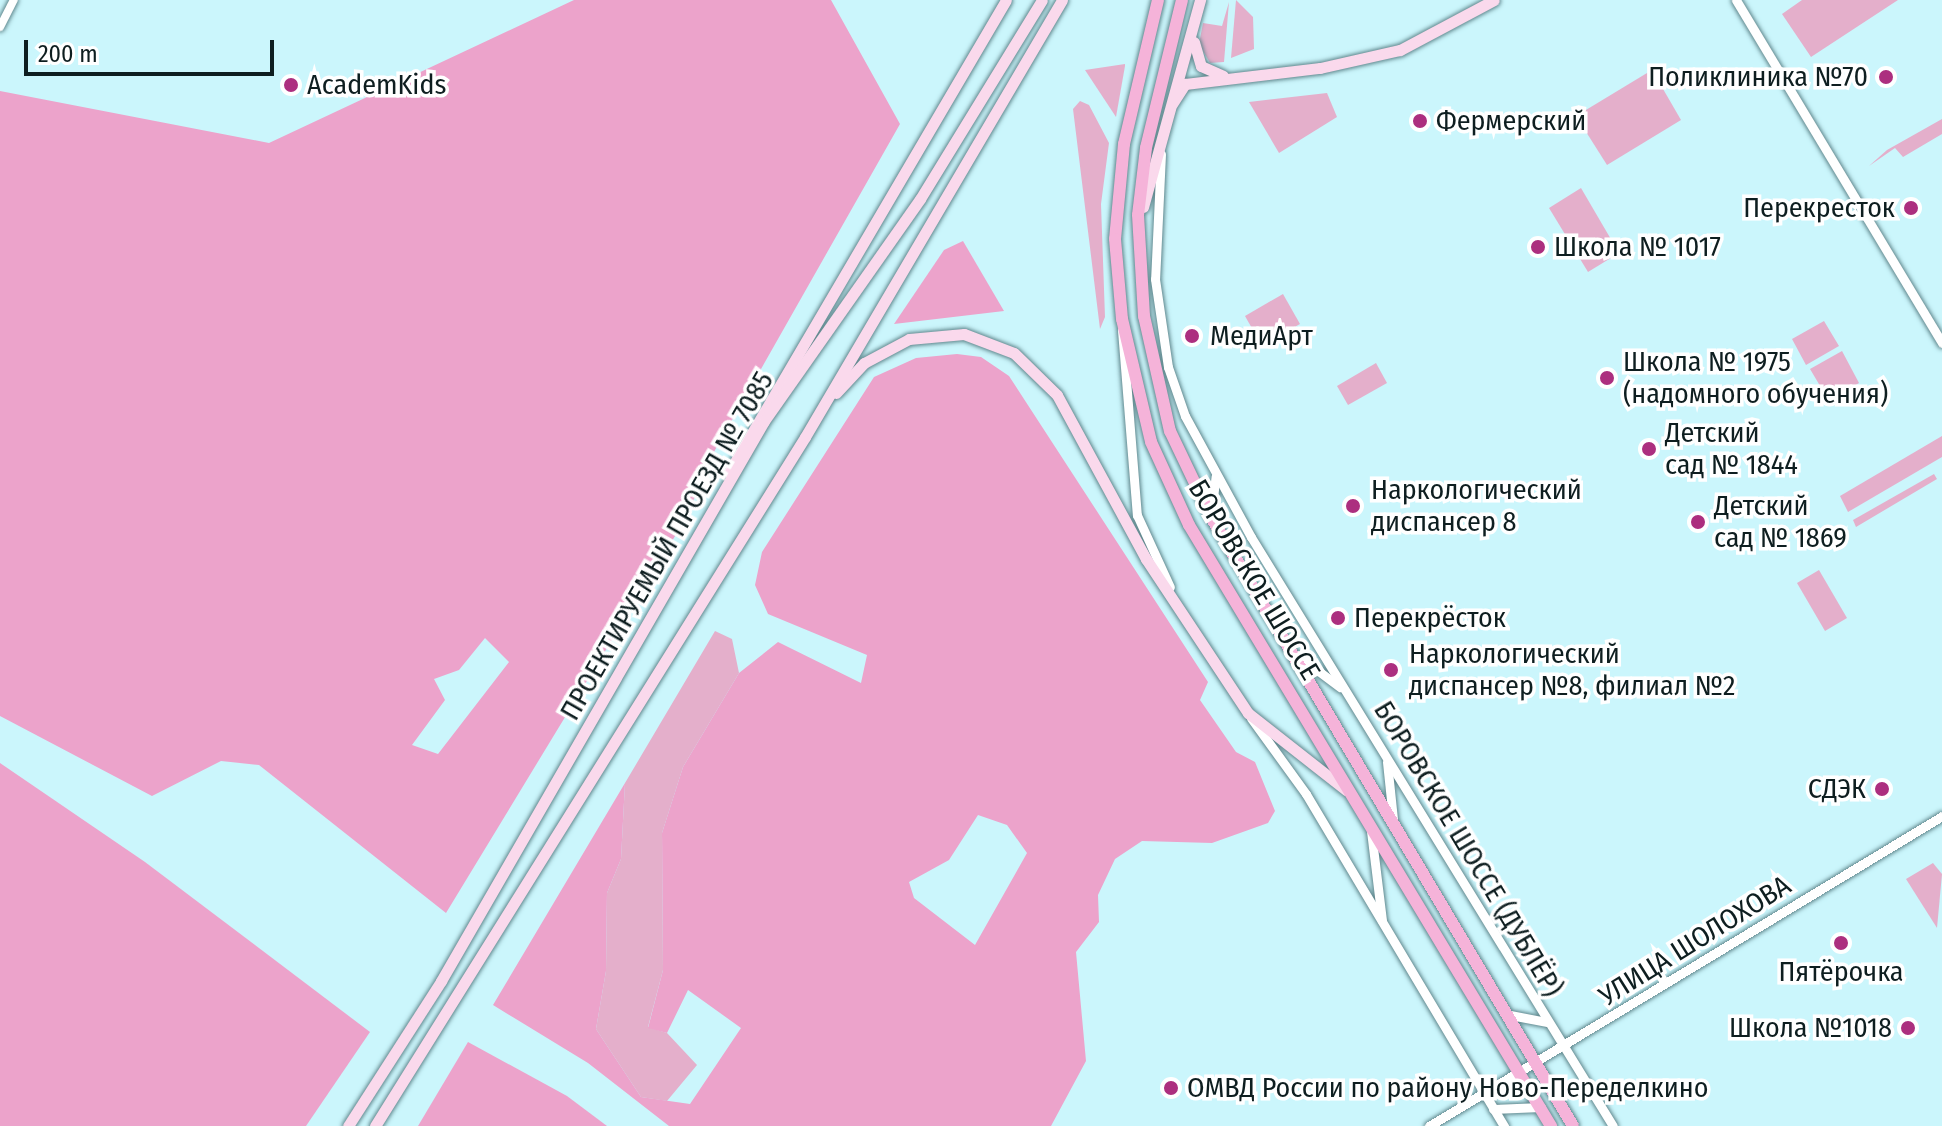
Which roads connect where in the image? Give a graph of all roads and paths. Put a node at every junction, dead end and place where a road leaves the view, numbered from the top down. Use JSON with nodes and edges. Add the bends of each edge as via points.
{"nodes":[{"id":1,"x":14,"y":0,"type":"edge"},
{"id":2,"x":1006,"y":0,"type":"edge"},
{"id":3,"x":1042,"y":0,"type":"edge"},
{"id":4,"x":1062,"y":0,"type":"edge"},
{"id":5,"x":1158,"y":0,"type":"edge"},
{"id":6,"x":1182,"y":0,"type":"edge"},
{"id":7,"x":1200,"y":0,"type":"edge"},
{"id":8,"x":1494,"y":0,"type":"edge"},
{"id":9,"x":1736,"y":0,"type":"edge"},
{"id":10,"x":1194,"y":24,"type":"junction"},
{"id":11,"x":0,"y":27,"type":"edge"},
{"id":12,"x":1232,"y":77,"type":"junction"},
{"id":13,"x":1172,"y":104,"type":"junction"},
{"id":14,"x":1162,"y":146,"type":"junction"},
{"id":15,"x":1138,"y":239,"type":"junction"},
{"id":16,"x":1122,"y":319,"type":"junction"},
{"id":17,"x":1942,"y":343,"type":"edge"},
{"id":18,"x":805,"y":437,"type":"junction"},
{"id":19,"x":1216,"y":476,"type":"junction"},
{"id":20,"x":1211,"y":517,"type":"junction"},
{"id":21,"x":702,"y":536,"type":"junction"},
{"id":22,"x":1175,"y":598,"type":"junction"},
{"id":23,"x":1287,"y":647,"type":"junction"},
{"id":24,"x":1348,"y":695,"type":"junction"},
{"id":25,"x":1248,"y":713,"type":"junction"},
{"id":26,"x":1387,"y":758,"type":"junction"},
{"id":27,"x":1358,"y":802,"type":"junction"},
{"id":28,"x":1942,"y":816,"type":"edge"},
{"id":29,"x":1369,"y":820,"type":"junction"},
{"id":30,"x":1393,"y":826,"type":"junction"},
{"id":31,"x":1382,"y":924,"type":"junction"},
{"id":32,"x":1505,"y":1014,"type":"junction"},
{"id":33,"x":1547,"y":1022,"type":"junction"},
{"id":34,"x":1563,"y":1046,"type":"junction"},
{"id":35,"x":1534,"y":1061,"type":"junction"},
{"id":36,"x":1519,"y":1071,"type":"junction"},
{"id":37,"x":1484,"y":1093,"type":"junction"},
{"id":38,"x":1541,"y":1107,"type":"junction"},
{"id":39,"x":1493,"y":1109,"type":"junction"},
{"id":40,"x":348,"y":1126,"type":"edge"},
{"id":41,"x":375,"y":1126,"type":"edge"},
{"id":42,"x":1429,"y":1126,"type":"edge"},
{"id":43,"x":1504,"y":1126,"type":"edge"},
{"id":44,"x":1551,"y":1126,"type":"edge"},
{"id":45,"x":1573,"y":1126,"type":"edge"},
{"id":46,"x":1613,"y":1126,"type":"edge"}],
"edges":[{"from":1,"to":11,"type":"street"},
{"from":2,"to":21,"type":"main road","via":[[764,405]]},
{"from":3,"to":21,"type":"main road","name":"ПРОЕКТИРУЕМЫЙ ПРОЕЗД № 7085","via":[[920,199],[793,376]]},
{"from":4,"to":18,"type":"main road","name":"ПРОЕКТИРУЕМЫЙ ПРОЕЗД № 7085"},
{"from":5,"to":16,"type":"main road","name":"БОРОВСКОЕ ШОССЕ","via":[[1118,186]]},
{"from":6,"to":15,"type":"main road","name":"БОРОВСКОЕ ШОССЕ","via":[[1146,148]]},
{"from":7,"to":10,"type":"main road"},
{"from":8,"to":12,"type":"main road","via":[[1434,35],[1383,55]]},
{"from":9,"to":17,"type":"street"},
{"from":10,"to":12,"type":"main road","via":[[1197,62]]},
{"from":10,"to":13,"type":"main road"},
{"from":12,"to":13,"type":"main road","via":[[1185,84]]},
{"from":13,"to":14,"type":"main road"},
{"from":14,"to":15,"type":"main road"},
{"from":14,"to":19,"type":"street","name":"БОРОВСКОЕ ШОССЕ (ДУБЛЁР)","via":[[1155,237],[1160,328],[1177,399]]},
{"from":15,"to":20,"type":"main road","name":"БОРОВСКОЕ ШОССЕ","via":[[1144,316],[1166,420]]},
{"from":16,"to":22,"type":"street","via":[[1120,362],[1137,515]]},
{"from":16,"to":27,"type":"main road","name":"БОРОВСКОЕ ШОССЕ","via":[[1144,420],[1189,525]]},
{"from":18,"to":22,"type":"main road","via":[[844,382],[888,347],[936,334],[990,341],[1014,353],[1057,395],[1146,559]]},
{"from":18,"to":41,"type":"main road","name":"ПРОЕКТИРУЕМЫЙ ПРОЕЗД № 7085"},
{"from":19,"to":20,"type":"street"},
{"from":19,"to":24,"type":"street","name":"БОРОВСКОЕ ШОССЕ (ДУБЛЁР)"},
{"from":20,"to":23,"type":"main road","name":"БОРОВСКОЕ ШОССЕ"},
{"from":21,"to":40,"type":"main road","name":"ПРОЕКТИРУЕМЫЙ ПРОЕЗД № 7085","via":[[441,981]]},
{"from":22,"to":25,"type":"main road"},
{"from":23,"to":24,"type":"street"},
{"from":23,"to":30,"type":"main road","name":"БОРОВСКОЕ ШОССЕ"},
{"from":24,"to":26,"type":"street","name":"БОРОВСКОЕ ШОССЕ (ДУБЛЁР)"},
{"from":25,"to":27,"type":"main road"},
{"from":25,"to":31,"type":"street","via":[[1306,794]]},
{"from":26,"to":30,"type":"street"},
{"from":26,"to":33,"type":"street","name":"БОРОВСКОЕ ШОССЕ (ДУБЛЁР)"},
{"from":27,"to":29,"type":"main road","name":"БОРОВСКОЕ ШОССЕ"},
{"from":28,"to":34,"type":"street","name":"УЛИЦА ШОЛОХОВА"},
{"from":29,"to":31,"type":"street"},
{"from":29,"to":36,"type":"main road","name":"БОРОВСКОЕ ШОССЕ"},
{"from":30,"to":32,"type":"main road","name":"БОРОВСКОЕ ШОССЕ"},
{"from":31,"to":37,"type":"street"},
{"from":32,"to":33,"type":"street"},
{"from":32,"to":35,"type":"main road","name":"БОРОВСКОЕ ШОССЕ"},
{"from":33,"to":34,"type":"street","name":"БОРОВСКОЕ ШОССЕ (ДУБЛЁР)"},
{"from":34,"to":35,"type":"street","name":"УЛИЦА ШОЛОХОВА"},
{"from":34,"to":46,"type":"street","name":"БОРОВСКОЕ ШОССЕ (ДУБЛЁР)"},
{"from":35,"to":36,"type":"street","name":"УЛИЦА ШОЛОХОВА"},
{"from":35,"to":45,"type":"main road","name":"БОРОВСКОЕ ШОССЕ"},
{"from":36,"to":37,"type":"street","name":"УЛИЦА ШОЛОХОВА"},
{"from":36,"to":38,"type":"main road","name":"БОРОВСКОЕ ШОССЕ"},
{"from":37,"to":39,"type":"street"},
{"from":37,"to":42,"type":"street","name":"УЛИЦА ШОЛОХОВА"},
{"from":38,"to":39,"type":"street"},
{"from":38,"to":44,"type":"main road","name":"БОРОВСКОЕ ШОССЕ"},
{"from":39,"to":43,"type":"street"}]}
